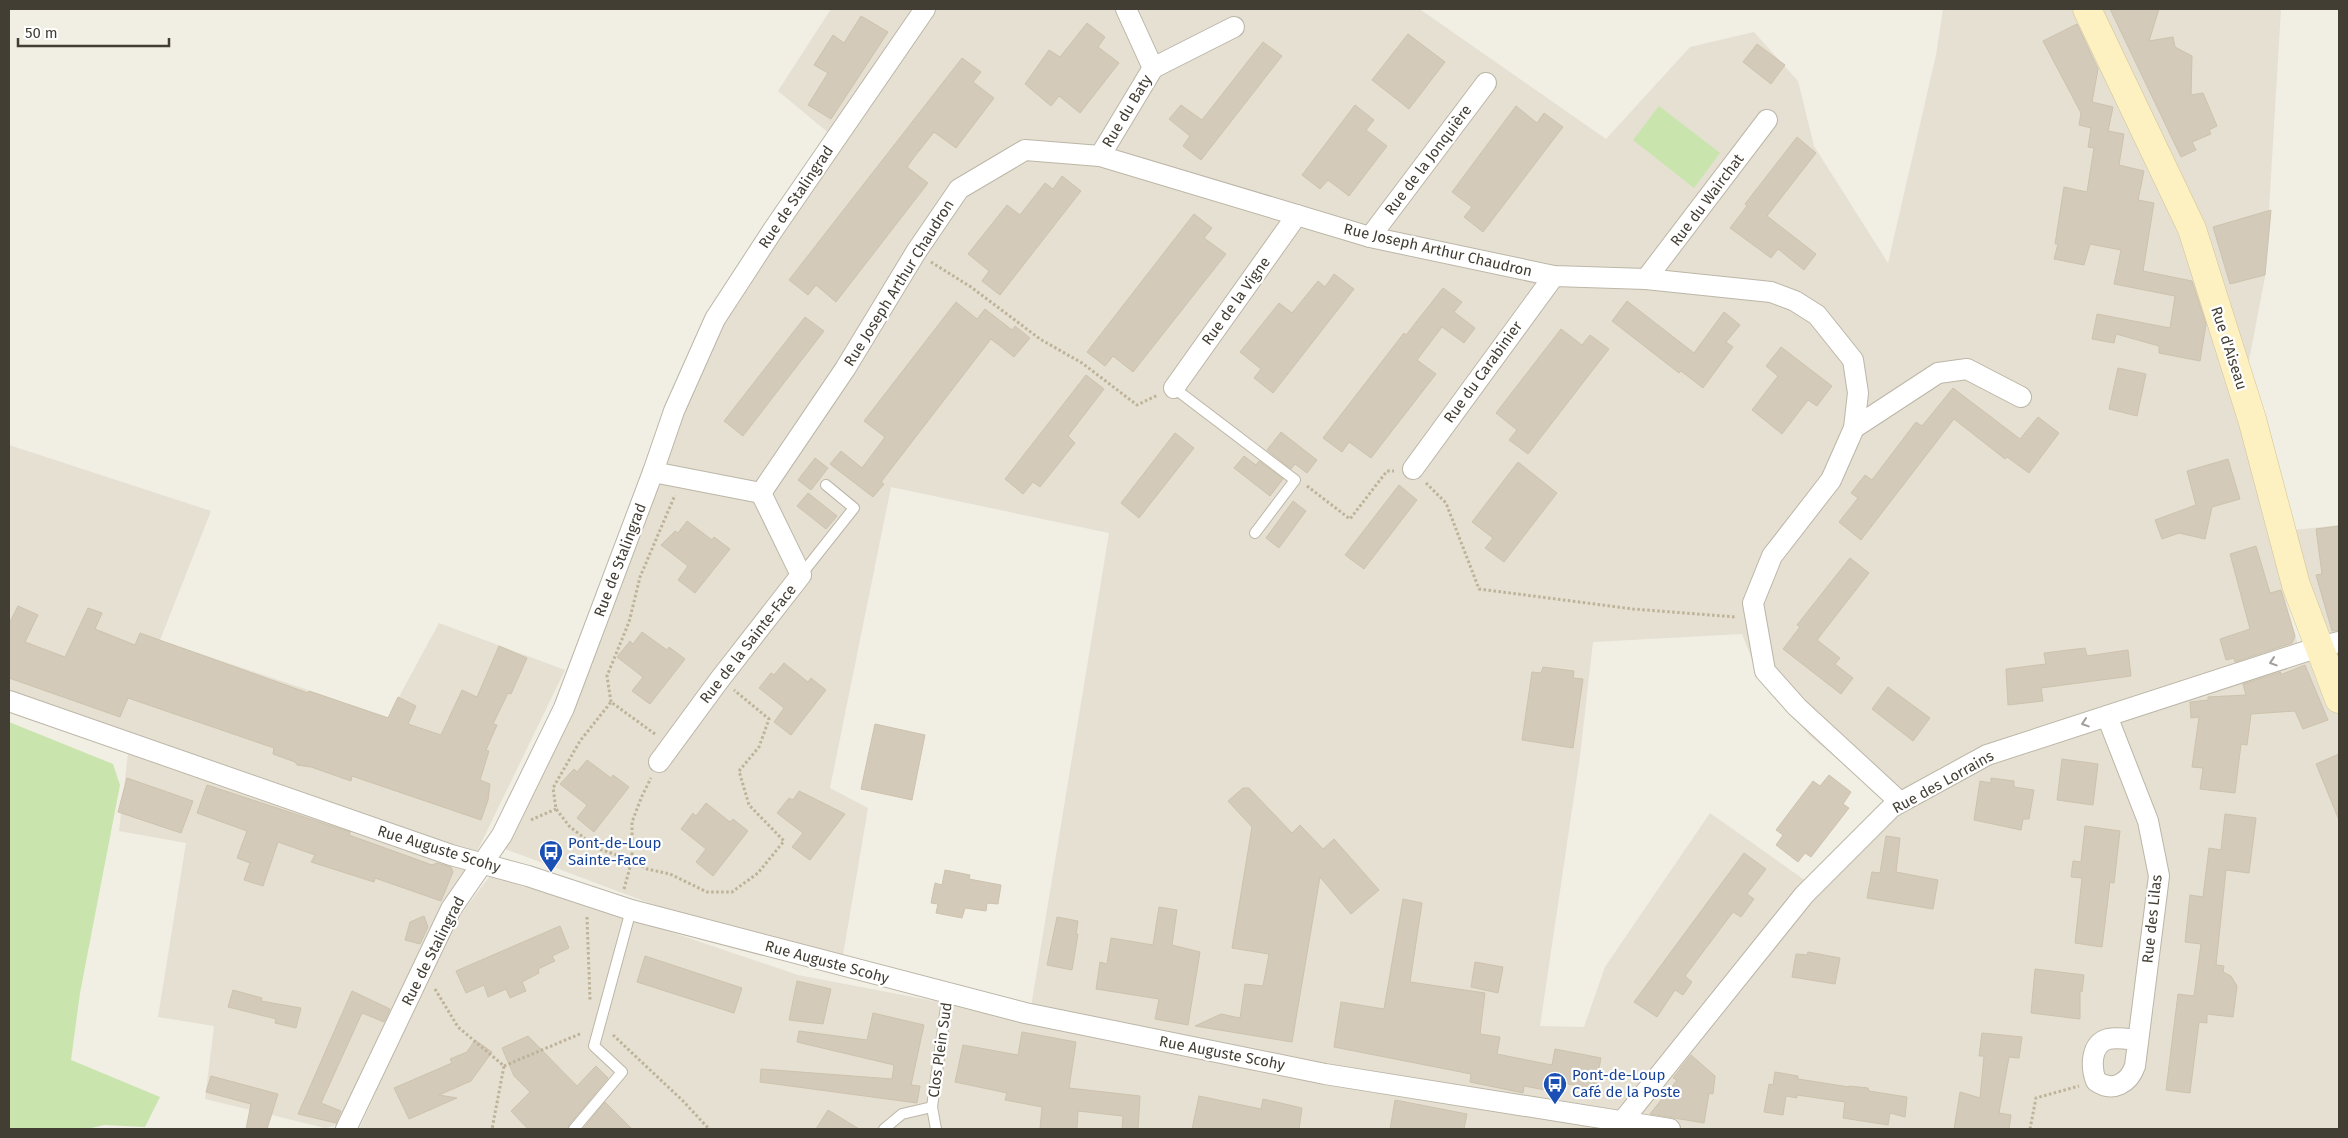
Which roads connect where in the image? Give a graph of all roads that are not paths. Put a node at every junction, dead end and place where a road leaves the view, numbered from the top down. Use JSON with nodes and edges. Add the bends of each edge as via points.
{"nodes":[{"id":1,"x":925,"y":9,"type":"edge"},
{"id":2,"x":1126,"y":9,"type":"edge"},
{"id":3,"x":2087,"y":9,"type":"edge"},
{"id":4,"x":1234,"y":27,"type":"dead end"},
{"id":5,"x":1153,"y":68,"type":"junction"},
{"id":6,"x":1486,"y":83,"type":"dead end"},
{"id":7,"x":1767,"y":120,"type":"dead end"},
{"id":8,"x":1100,"y":156,"type":"junction"},
{"id":9,"x":1297,"y":215,"type":"junction"},
{"id":10,"x":1370,"y":237,"type":"junction"},
{"id":11,"x":1554,"y":276,"type":"junction"},
{"id":12,"x":1646,"y":279,"type":"junction"},
{"id":13,"x":1174,"y":388,"type":"joint"},
{"id":14,"x":2021,"y":397,"type":"dead end"},
{"id":15,"x":1854,"y":428,"type":"junction"},
{"id":16,"x":1413,"y":468,"type":"road end"},
{"id":17,"x":654,"y":472,"type":"junction"},
{"id":18,"x":826,"y":485,"type":"dead end"},
{"id":19,"x":761,"y":493,"type":"junction"},
{"id":20,"x":1255,"y":532,"type":"dead end"},
{"id":21,"x":802,"y":576,"type":"junction"},
{"id":22,"x":2329,"y":644,"type":"edge"},
{"id":23,"x":2339,"y":699,"type":"edge"},
{"id":24,"x":9,"y":701,"type":"edge"},
{"id":25,"x":2107,"y":716,"type":"junction"},
{"id":26,"x":665,"y":754,"type":"road end"},
{"id":27,"x":1896,"y":804,"type":"junction"},
{"id":28,"x":483,"y":863,"type":"junction"},
{"id":29,"x":625,"y":908,"type":"junction"},
{"id":30,"x":948,"y":993,"type":"junction"},
{"id":31,"x":2137,"y":1040,"type":"junction"},
{"id":32,"x":932,"y":1107,"type":"junction"},
{"id":33,"x":1620,"y":1126,"type":"edge"},
{"id":34,"x":346,"y":1129,"type":"edge"},
{"id":35,"x":574,"y":1129,"type":"edge"},
{"id":36,"x":884,"y":1129,"type":"edge"},
{"id":37,"x":936,"y":1129,"type":"edge"},
{"id":38,"x":1670,"y":1129,"type":"edge"}],
"edges":[{"from":1,"to":17,"type":"street","name":"Rue de Stalingrad","via":[[772,230],[715,319],[674,411]]},
{"from":2,"to":5,"type":"street"},
{"from":3,"to":22,"type":"street","name":"Rue d'Aiseau","via":[[2192,229],[2252,419],[2296,585]]},
{"from":4,"to":5,"type":"street","name":"Rue du Baty"},
{"from":5,"to":8,"type":"street","name":"Rue du Baty"},
{"from":6,"to":10,"type":"street","name":"Rue de la Jonquière"},
{"from":7,"to":12,"type":"street","name":"Rue du Wairchat"},
{"from":8,"to":9,"type":"street","name":"Rue Joseph Arthur Chaudron"},
{"from":8,"to":19,"type":"street","name":"Rue Joseph Arthur Chaudron","via":[[1025,150],[959,189],[916,252],[845,369]]},
{"from":9,"to":10,"type":"street","name":"Rue Joseph Arthur Chaudron"},
{"from":9,"to":13,"type":"street","name":"Rue de la Vigne"},
{"from":10,"to":11,"type":"street","name":"Rue Joseph Arthur Chaudron"},
{"from":11,"to":12,"type":"street","name":"Rue Joseph Arthur Chaudron"},
{"from":11,"to":16,"type":"street","name":"Rue du Carabinier"},
{"from":12,"to":15,"type":"street","name":"Rue Joseph Arthur Chaudron","via":[[1771,292],[1795,301],[1817,315],[1853,360],[1858,394]]},
{"from":13,"to":20,"type":"lane","via":[[1295,480]]},
{"from":14,"to":15,"type":"street","via":[[1968,370],[1938,373]]},
{"from":15,"to":27,"type":"street","name":"Rue Joseph Arthur Chaudron","via":[[1831,480],[1772,556],[1753,603],[1765,671]]},
{"from":17,"to":19,"type":"street"},
{"from":17,"to":28,"type":"street","name":"Rue de Stalingrad","via":[[564,708],[502,835]]},
{"from":18,"to":21,"type":"lane","via":[[854,508]]},
{"from":19,"to":21,"type":"street","name":"Rue de la Sainte-Face"},
{"from":21,"to":26,"type":"street","name":"Rue de la Sainte-Face"},
{"from":22,"to":23,"type":"street","name":"Rue d'Aiseau"},
{"from":22,"to":25,"type":"street","name":"Rue des Lorrains","one_way":true},
{"from":24,"to":28,"type":"street","name":"Rue Auguste Scohy","via":[[451,855]]},
{"from":25,"to":27,"type":"street","name":"Rue des Lorrains","one_way":true,"via":[[1987,755]]},
{"from":25,"to":31,"type":"street","name":"Rue des Lilas","via":[[2148,821],[2159,876]]},
{"from":27,"to":33,"type":"street","name":"Rue des Lorrains","via":[[1804,895]]},
{"from":28,"to":29,"type":"street","name":"Rue Auguste Scohy"},
{"from":28,"to":34,"type":"street","name":"Rue de Stalingrad","via":[[451,909]]},
{"from":29,"to":30,"type":"street","name":"Rue Auguste Scohy"},
{"from":29,"to":35,"type":"lane","via":[[594,1046],[622,1072]]},
{"from":30,"to":32,"type":"lane","name":"Clos Plein Sud"},
{"from":30,"to":33,"type":"street","name":"Rue Auguste Scohy","via":[[1025,1014],[1325,1074]]},
{"from":31,"to":31,"type":"street","name":"Rue des Lilas","via":[[2135,1066],[2128,1080],[2108,1087],[2096,1081],[2092,1062],[2098,1047],[2111,1038]]},
{"from":32,"to":36,"type":"lane","name":"Clos Plein Sud","via":[[902,1114]]},
{"from":32,"to":37,"type":"lane","name":"Clos Plein Sud"},
{"from":33,"to":38,"type":"street","name":"Rue Auguste Scohy"}]}
